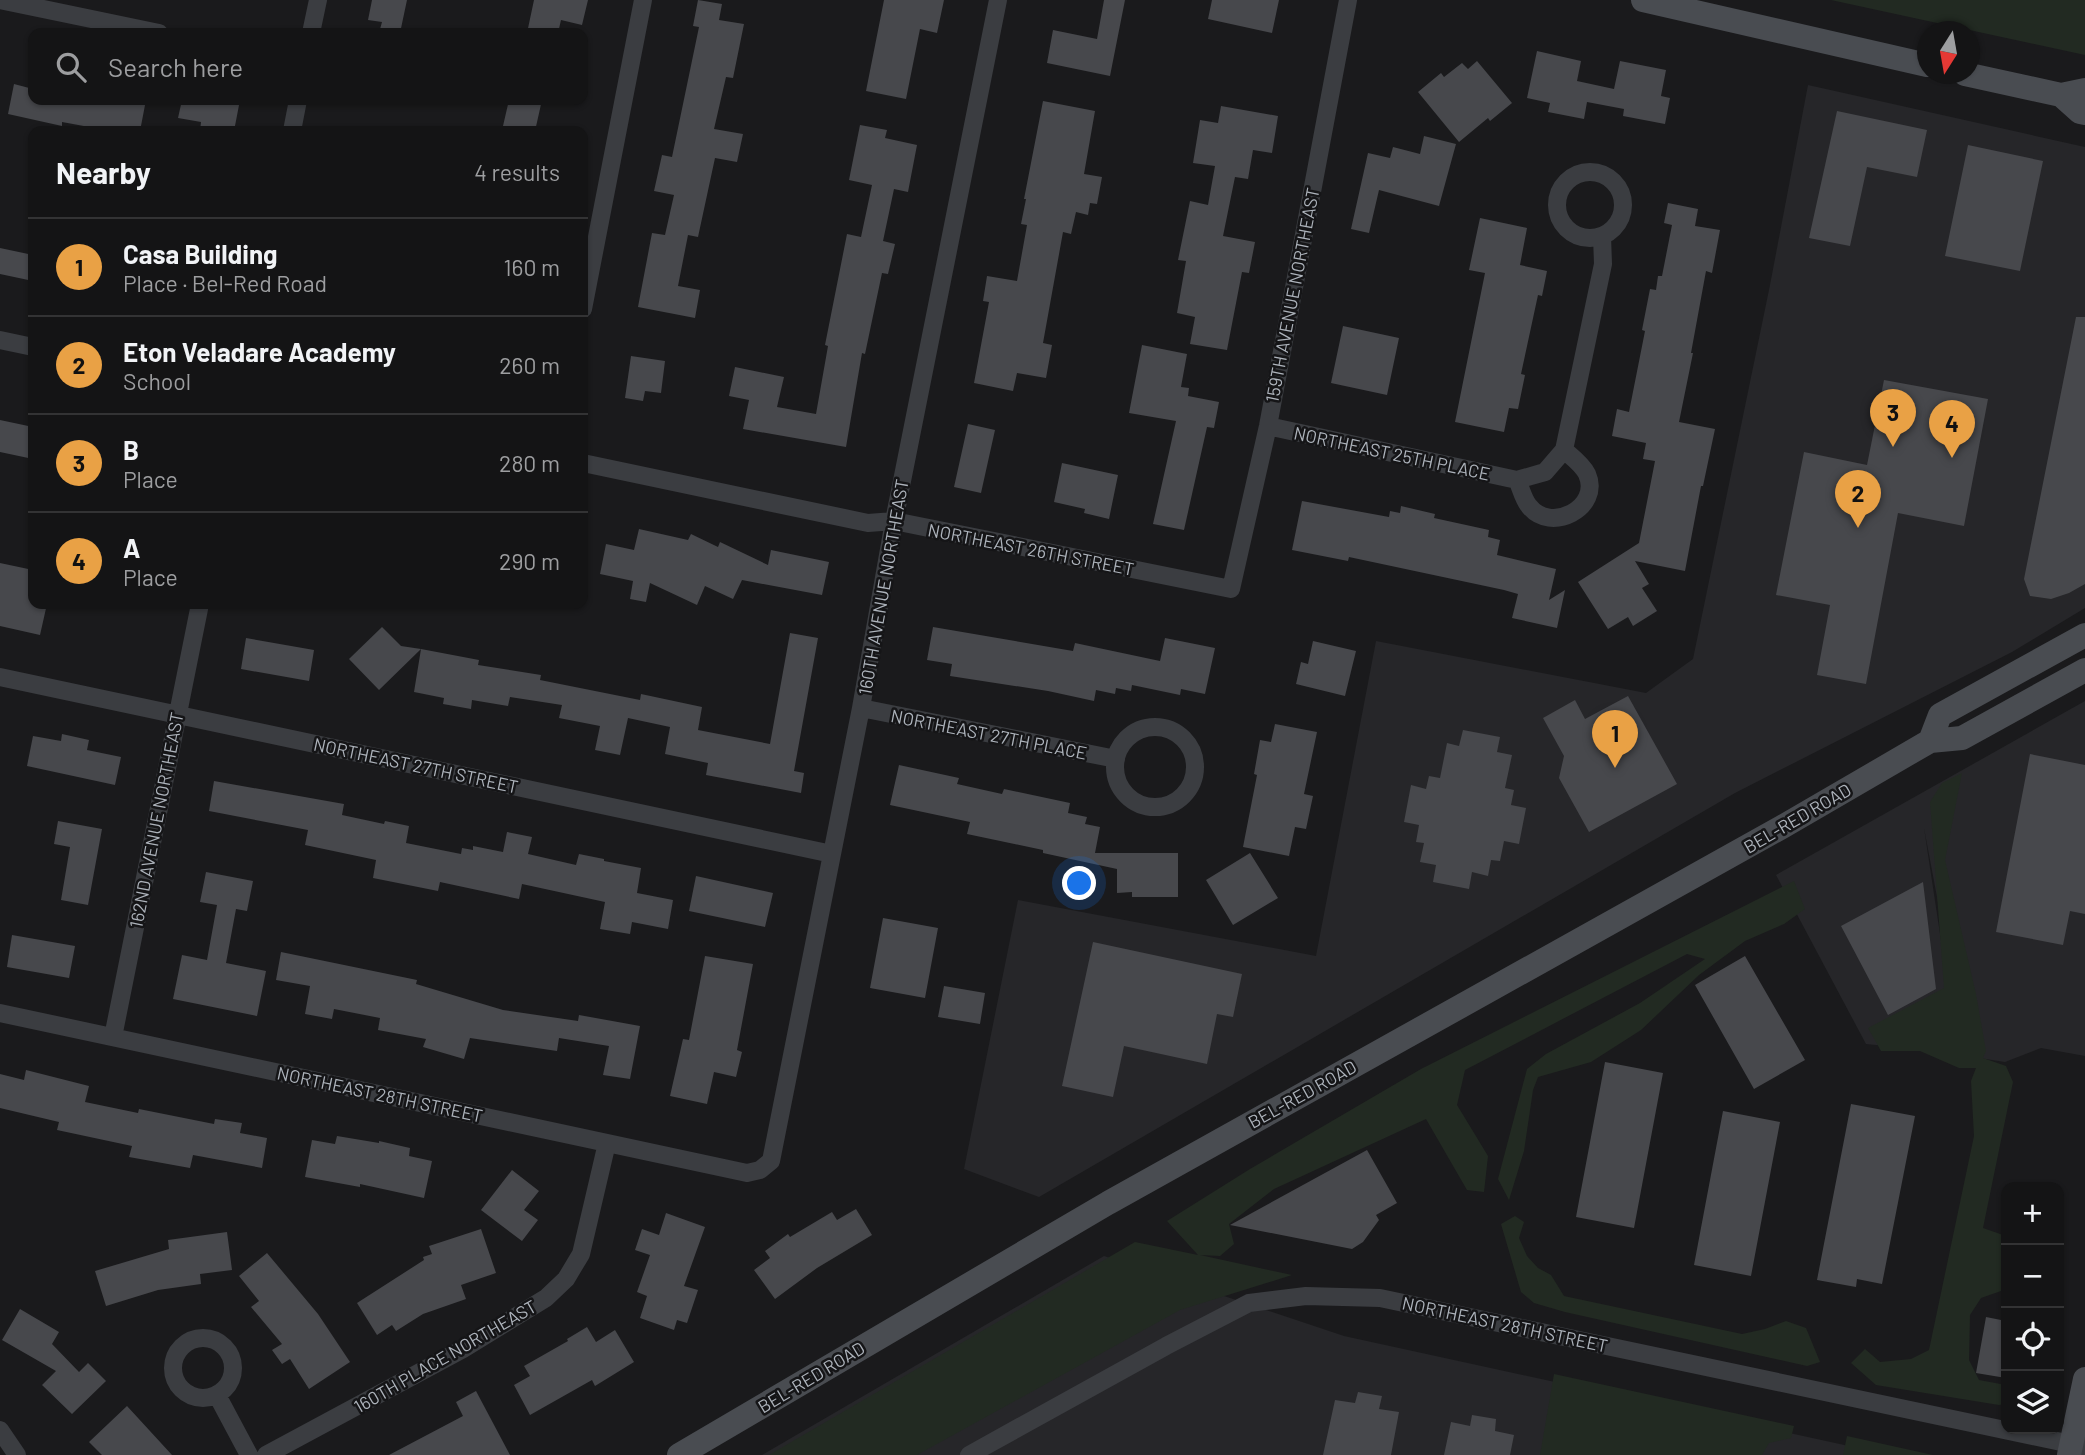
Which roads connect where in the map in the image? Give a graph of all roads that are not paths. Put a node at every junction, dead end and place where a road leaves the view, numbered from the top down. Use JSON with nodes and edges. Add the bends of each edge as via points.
{"nodes":[{"id":1,"x":0,"y":0,"type":"edge"},
{"id":2,"x":318,"y":0,"type":"edge"},
{"id":3,"x":643,"y":0,"type":"edge"},
{"id":4,"x":998,"y":0,"type":"edge"},
{"id":5,"x":1348,"y":0,"type":"edge"},
{"id":6,"x":1643,"y":0,"type":"edge"},
{"id":7,"x":135,"y":28,"type":"edge"},
{"id":8,"x":312,"y":28,"type":"edge"},
{"id":9,"x":1917,"y":63,"type":"edge"},
{"id":10,"x":1980,"y":77,"type":"edge"},
{"id":11,"x":2085,"y":90,"type":"edge"},
{"id":12,"x":2061,"y":95,"type":"junction"},
{"id":13,"x":297,"y":105,"type":"edge"},
{"id":14,"x":2085,"y":113,"type":"edge"},
{"id":15,"x":293,"y":126,"type":"edge"},
{"id":16,"x":1602,"y":236,"type":"dead end"},
{"id":17,"x":588,"y":283,"type":"edge"},
{"id":18,"x":0,"y":340,"type":"edge"},
{"id":19,"x":28,"y":346,"type":"edge"},
{"id":20,"x":1268,"y":426,"type":"junction"},
{"id":21,"x":1564,"y":450,"type":"junction"},
{"id":22,"x":588,"y":464,"type":"edge"},
{"id":23,"x":1517,"y":480,"type":"junction"},
{"id":24,"x":894,"y":521,"type":"junction"},
{"id":25,"x":1231,"y":589,"type":"joint"},
{"id":26,"x":199,"y":609,"type":"edge"},
{"id":27,"x":2085,"y":635,"type":"edge"},
{"id":28,"x":2085,"y":670,"type":"edge"},
{"id":29,"x":0,"y":677,"type":"edge"},
{"id":30,"x":861,"y":708,"type":"junction"},
{"id":31,"x":177,"y":714,"type":"junction"},
{"id":32,"x":1930,"y":741,"type":"junction"},
{"id":33,"x":1116,"y":759,"type":"junction"},
{"id":34,"x":832,"y":854,"type":"junction"},
{"id":35,"x":0,"y":1013,"type":"edge"},
{"id":36,"x":113,"y":1037,"type":"junction"},
{"id":37,"x":607,"y":1143,"type":"junction"},
{"id":38,"x":760,"y":1170,"type":"joint"},
{"id":39,"x":2085,"y":1379,"type":"edge"},
{"id":40,"x":217,"y":1395,"type":"dead end"},
{"id":41,"x":0,"y":1430,"type":"edge"},
{"id":42,"x":2075,"y":1449,"type":"edge"},
{"id":43,"x":17,"y":1455,"type":"edge"},
{"id":44,"x":249,"y":1455,"type":"edge"},
{"id":45,"x":266,"y":1455,"type":"edge"},
{"id":46,"x":679,"y":1455,"type":"edge"},
{"id":47,"x":968,"y":1455,"type":"edge"}],
"edges":[{"from":1,"to":7,"type":"street"},
{"from":2,"to":8,"type":"street"},
{"from":3,"to":17,"type":"street"},
{"from":4,"to":24,"type":"street","name":"160TH AVENUE NORTHEAST"},
{"from":5,"to":20,"type":"street","name":"159TH AVENUE NORTHEAST"},
{"from":6,"to":9,"type":"main road"},
{"from":10,"to":12,"type":"main road"},
{"from":11,"to":12,"type":"main road"},
{"from":12,"to":14,"type":"main road"},
{"from":13,"to":15,"type":"street"},
{"from":16,"to":21,"type":"street","via":[[1603,264]]},
{"from":18,"to":19,"type":"street"},
{"from":20,"to":23,"type":"street","name":"NORTHEAST 25TH PLACE"},
{"from":20,"to":25,"type":"street","name":"159TH AVENUE NORTHEAST"},
{"from":21,"to":23,"type":"street","name":"NORTHEAST 25TH PLACE","via":[[1545,472]]},
{"from":21,"to":23,"type":"street","via":[[1588,475],[1584,502],[1572,514],[1543,517],[1527,505]]},
{"from":22,"to":24,"type":"street","name":"NORTHEAST 26TH STREET","via":[[867,523]]},
{"from":24,"to":25,"type":"street","name":"NORTHEAST 26TH STREET"},
{"from":24,"to":30,"type":"street","name":"160TH AVENUE NORTHEAST"},
{"from":26,"to":31,"type":"street","name":"162ND AVENUE NORTHEAST"},
{"from":27,"to":32,"type":"main road","via":[[1940,715]]},
{"from":28,"to":32,"type":"main road","name":"BEL-RED ROAD","via":[[1962,737]]},
{"from":29,"to":31,"type":"street","name":"NORTHEAST 27TH STREET"},
{"from":30,"to":33,"type":"street","name":"NORTHEAST 27TH PLACE"},
{"from":30,"to":34,"type":"street","name":"160TH AVENUE NORTHEAST"},
{"from":31,"to":34,"type":"street","name":"NORTHEAST 27TH STREET"},
{"from":31,"to":36,"type":"street","name":"162ND AVENUE NORTHEAST"},
{"from":32,"to":46,"type":"main road","name":"BEL-RED ROAD","via":[[1096,1210]]},
{"from":33,"to":33,"type":"street","via":[[1118,782],[1142,805],[1175,802],[1195,775],[1193,752],[1169,729],[1136,732]]},
{"from":34,"to":38,"type":"street","name":"160TH AVENUE NORTHEAST","via":[[771,1161]]},
{"from":35,"to":36,"type":"street","name":"NORTHEAST 28TH STREET"},
{"from":36,"to":37,"type":"street","name":"NORTHEAST 28TH STREET"},
{"from":37,"to":38,"type":"street","name":"NORTHEAST 28TH STREET","via":[[747,1173]]},
{"from":37,"to":45,"type":"street","name":"160TH PLACE NORTHEAST","via":[[581,1254],[566,1279],[546,1298],[463,1349]]},
{"from":39,"to":42,"type":"main road"},
{"from":40,"to":44,"type":"street"},
{"from":41,"to":43,"type":"street"},
{"from":42,"to":47,"type":"street","name":"NORTHEAST 28TH STREET","via":[[1380,1298],[1306,1296],[1249,1303]]}]}
